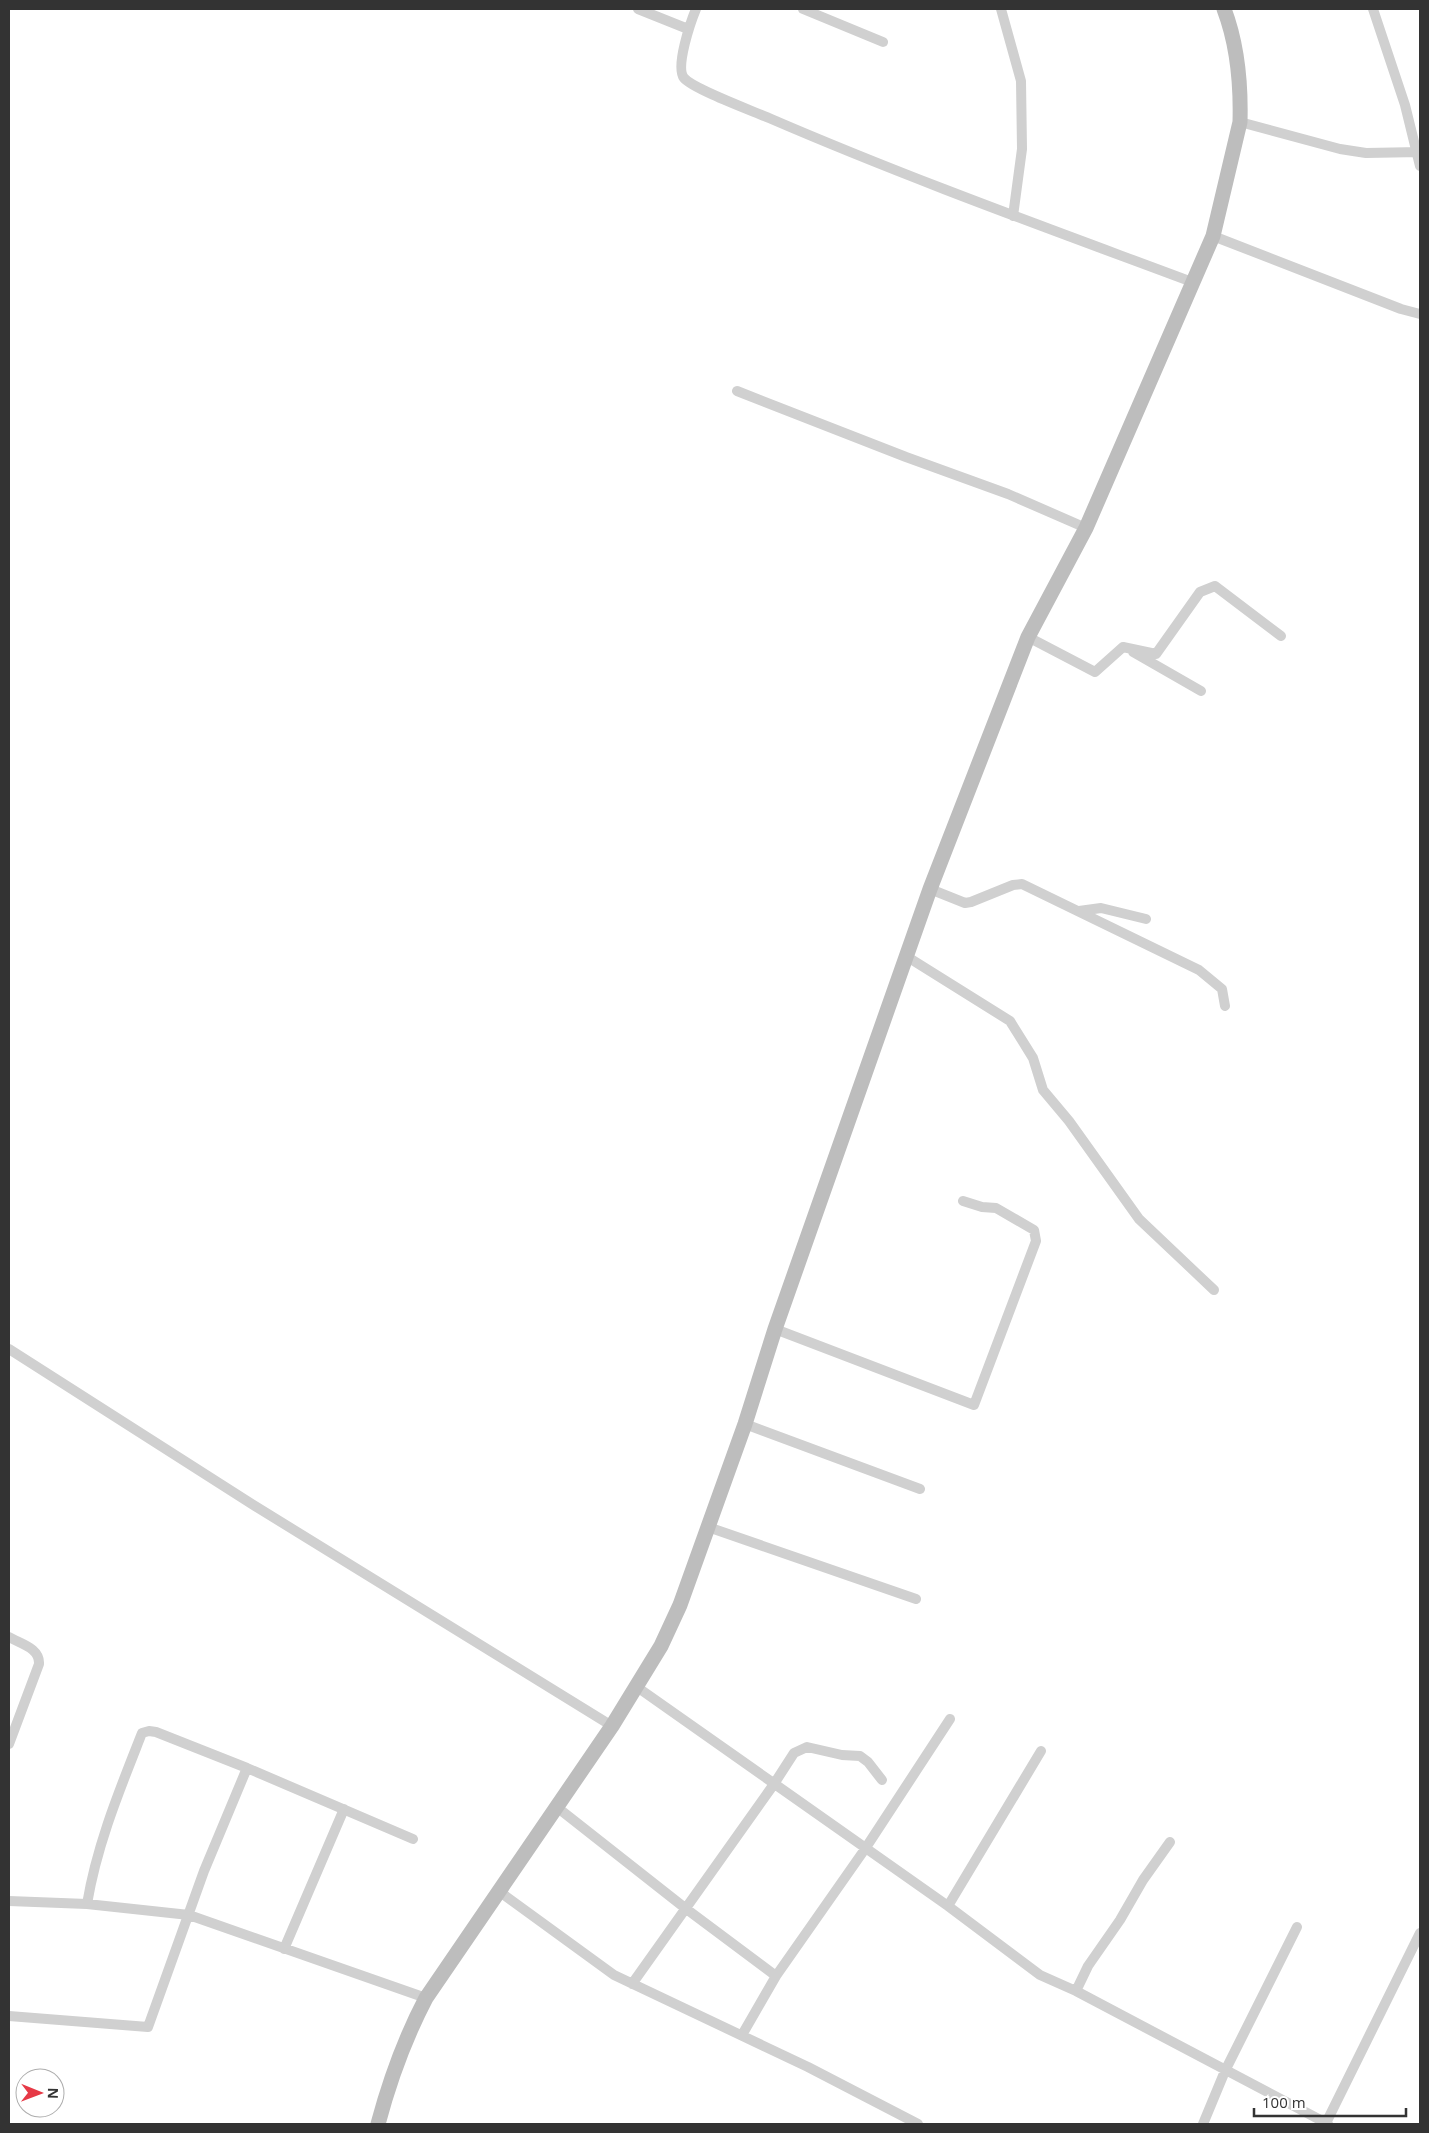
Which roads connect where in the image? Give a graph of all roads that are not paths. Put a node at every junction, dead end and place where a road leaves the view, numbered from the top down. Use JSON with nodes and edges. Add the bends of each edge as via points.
{"nodes":[{"id":1,"x":638,"y":9,"type":"edge"},
{"id":2,"x":696,"y":9,"type":"edge"},
{"id":3,"x":803,"y":9,"type":"edge"},
{"id":4,"x":1001,"y":9,"type":"edge"},
{"id":5,"x":1224,"y":9,"type":"edge"},
{"id":6,"x":1373,"y":9,"type":"edge"},
{"id":7,"x":688,"y":30,"type":"junction"},
{"id":8,"x":883,"y":42,"type":"dead end"},
{"id":9,"x":1240,"y":122,"type":"junction"},
{"id":10,"x":1419,"y":152,"type":"edge"},
{"id":11,"x":1420,"y":166,"type":"edge"},
{"id":12,"x":1013,"y":216,"type":"junction"},
{"id":13,"x":1213,"y":236,"type":"junction"},
{"id":14,"x":1192,"y":282,"type":"junction"},
{"id":15,"x":1420,"y":314,"type":"edge"},
{"id":16,"x":737,"y":391,"type":"dead end"},
{"id":17,"x":1086,"y":528,"type":"junction"},
{"id":18,"x":1028,"y":636,"type":"junction"},
{"id":19,"x":1281,"y":636,"type":"dead end"},
{"id":20,"x":1123,"y":647,"type":"junction"},
{"id":21,"x":1202,"y":691,"type":"dead end"},
{"id":22,"x":930,"y":889,"type":"junction"},
{"id":23,"x":1078,"y":911,"type":"junction"},
{"id":24,"x":1146,"y":918,"type":"dead end"},
{"id":25,"x":906,"y":956,"type":"junction"},
{"id":26,"x":1225,"y":1006,"type":"dead end"},
{"id":27,"x":964,"y":1201,"type":"dead end"},
{"id":28,"x":1214,"y":1290,"type":"dead end"},
{"id":29,"x":775,"y":1329,"type":"junction"},
{"id":30,"x":9,"y":1349,"type":"edge"},
{"id":31,"x":745,"y":1424,"type":"junction"},
{"id":32,"x":920,"y":1489,"type":"dead end"},
{"id":33,"x":708,"y":1527,"type":"junction"},
{"id":34,"x":916,"y":1599,"type":"dead end"},
{"id":35,"x":9,"y":1637,"type":"edge"},
{"id":36,"x":637,"y":1687,"type":"junction"},
{"id":37,"x":950,"y":1719,"type":"dead end"},
{"id":38,"x":612,"y":1726,"type":"junction"},
{"id":39,"x":9,"y":1744,"type":"edge"},
{"id":40,"x":1040,"y":1751,"type":"dead end"},
{"id":41,"x":247,"y":1768,"type":"junction"},
{"id":42,"x":882,"y":1780,"type":"dead end"},
{"id":43,"x":774,"y":1784,"type":"junction"},
{"id":44,"x":558,"y":1808,"type":"junction"},
{"id":45,"x":344,"y":1809,"type":"junction"},
{"id":46,"x":413,"y":1839,"type":"dead end"},
{"id":47,"x":1169,"y":1844,"type":"dead end"},
{"id":48,"x":865,"y":1849,"type":"junction"},
{"id":49,"x":500,"y":1892,"type":"junction"},
{"id":50,"x":9,"y":1901,"type":"edge"},
{"id":51,"x":87,"y":1904,"type":"junction"},
{"id":52,"x":948,"y":1906,"type":"junction"},
{"id":53,"x":685,"y":1908,"type":"junction"},
{"id":54,"x":190,"y":1914,"type":"junction"},
{"id":55,"x":1297,"y":1927,"type":"dead end"},
{"id":56,"x":1420,"y":1933,"type":"edge"},
{"id":57,"x":284,"y":1949,"type":"junction"},
{"id":58,"x":776,"y":1976,"type":"junction"},
{"id":59,"x":632,"y":1984,"type":"junction"},
{"id":60,"x":1076,"y":1991,"type":"junction"},
{"id":61,"x":426,"y":1998,"type":"junction"},
{"id":62,"x":9,"y":2016,"type":"edge"},
{"id":63,"x":742,"y":2036,"type":"junction"},
{"id":64,"x":1225,"y":2071,"type":"junction"},
{"id":65,"x":378,"y":2124,"type":"edge"},
{"id":66,"x":918,"y":2124,"type":"edge"},
{"id":67,"x":1203,"y":2124,"type":"edge"},
{"id":68,"x":1327,"y":2124,"type":"edge"}],
"edges":[{"from":1,"to":7,"type":"street"},
{"from":2,"to":7,"type":"street"},
{"from":3,"to":8,"type":"street"},
{"from":4,"to":12,"type":"street","via":[[1021,81],[1022,149]]},
{"from":5,"to":9,"type":"main road","via":[[1234,49],[1241,102]]},
{"from":6,"to":10,"type":"street"},
{"from":7,"to":12,"type":"street","via":[[682,67],[682,76],[686,80],[709,93],[846,151]]},
{"from":9,"to":10,"type":"street","via":[[1340,149]]},
{"from":9,"to":13,"type":"main road"},
{"from":10,"to":11,"type":"street"},
{"from":12,"to":14,"type":"street"},
{"from":13,"to":14,"type":"main road"},
{"from":13,"to":15,"type":"street"},
{"from":14,"to":17,"type":"main road"},
{"from":16,"to":17,"type":"street","via":[[1008,494]]},
{"from":17,"to":18,"type":"main road"},
{"from":18,"to":20,"type":"street","via":[[1094,672]]},
{"from":18,"to":22,"type":"main road"},
{"from":19,"to":20,"type":"street","via":[[1215,586],[1200,592],[1156,654]]},
{"from":20,"to":21,"type":"street"},
{"from":22,"to":23,"type":"street","via":[[971,902],[1022,884]]},
{"from":22,"to":25,"type":"main road"},
{"from":23,"to":24,"type":"street","via":[[1101,908]]},
{"from":23,"to":26,"type":"street","via":[[1199,970],[1222,989]]},
{"from":25,"to":28,"type":"street","via":[[1010,1022],[1033,1058],[1043,1090],[1139,1219]]},
{"from":25,"to":29,"type":"main road"},
{"from":27,"to":29,"type":"street","via":[[996,1208],[1034,1230],[1036,1235],[974,1405]]},
{"from":29,"to":31,"type":"main road"},
{"from":30,"to":38,"type":"street","via":[[255,1506]]},
{"from":31,"to":32,"type":"street"},
{"from":31,"to":33,"type":"main road"},
{"from":33,"to":34,"type":"street"},
{"from":33,"to":36,"type":"main road","via":[[680,1604]]},
{"from":35,"to":39,"type":"street","via":[[35,1650],[39,1664]]},
{"from":36,"to":38,"type":"main road"},
{"from":36,"to":43,"type":"street"},
{"from":37,"to":48,"type":"street"},
{"from":38,"to":44,"type":"main road"},
{"from":40,"to":52,"type":"street"},
{"from":41,"to":45,"type":"street"},
{"from":41,"to":51,"type":"street","via":[[156,1732],[142,1733],[101,1841]]},
{"from":41,"to":54,"type":"street","via":[[204,1871]]},
{"from":42,"to":43,"type":"street","via":[[860,1756],[807,1746],[794,1753]]},
{"from":43,"to":48,"type":"street"},
{"from":43,"to":53,"type":"street"},
{"from":44,"to":49,"type":"main road"},
{"from":44,"to":53,"type":"street"},
{"from":45,"to":46,"type":"street"},
{"from":45,"to":57,"type":"street"},
{"from":47,"to":60,"type":"street"},
{"from":48,"to":52,"type":"street"},
{"from":48,"to":58,"type":"street"},
{"from":49,"to":59,"type":"street","via":[[614,1975]]},
{"from":49,"to":61,"type":"main road"},
{"from":50,"to":51,"type":"street"},
{"from":51,"to":54,"type":"street"},
{"from":52,"to":60,"type":"street","via":[[1040,1975]]},
{"from":53,"to":58,"type":"street"},
{"from":53,"to":59,"type":"street"},
{"from":54,"to":57,"type":"street"},
{"from":54,"to":62,"type":"street","via":[[148,2027]]},
{"from":55,"to":64,"type":"street"},
{"from":56,"to":68,"type":"street"},
{"from":57,"to":61,"type":"street"},
{"from":58,"to":63,"type":"street"},
{"from":59,"to":63,"type":"street"},
{"from":60,"to":64,"type":"street"},
{"from":61,"to":65,"type":"main road","via":[[393,2071]]},
{"from":63,"to":66,"type":"street"},
{"from":64,"to":67,"type":"street"},
{"from":64,"to":68,"type":"street"}]}
